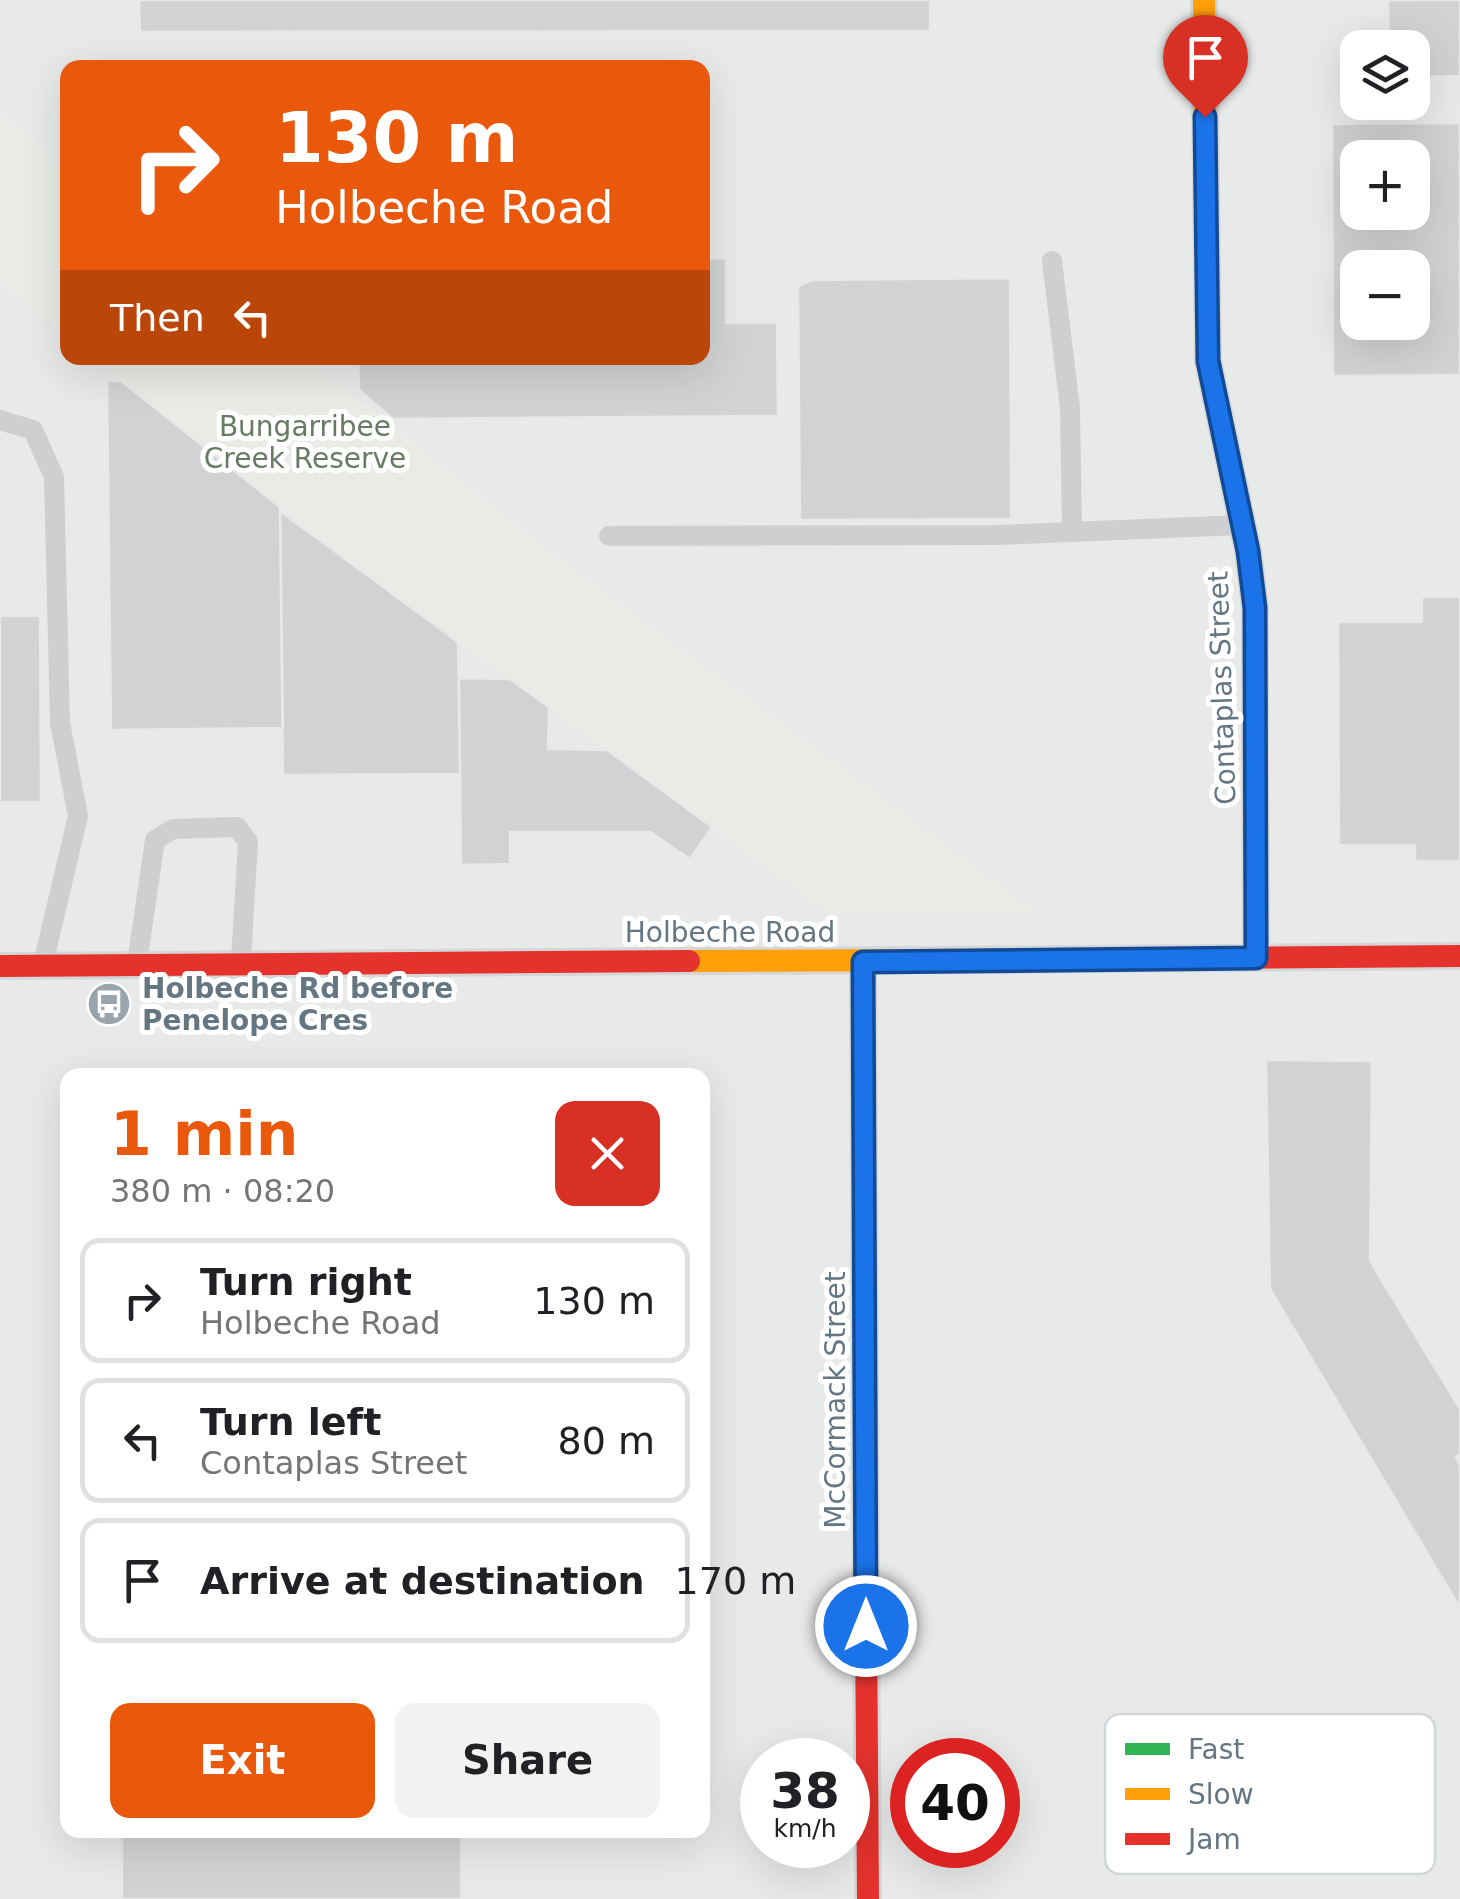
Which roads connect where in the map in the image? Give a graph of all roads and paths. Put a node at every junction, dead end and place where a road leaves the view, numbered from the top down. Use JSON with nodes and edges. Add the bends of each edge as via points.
{"nodes":[{"id":1,"x":1204,"y":0,"type":"edge"},
{"id":2,"x":1052,"y":261,"type":"dead end"},
{"id":3,"x":0,"y":420,"type":"edge"},
{"id":4,"x":1242,"y":525,"type":"junction"},
{"id":5,"x":1072,"y":532,"type":"junction"},
{"id":6,"x":609,"y":536,"type":"dead end"},
{"id":7,"x":1460,"y":956,"type":"edge"},
{"id":8,"x":1256,"y":958,"type":"junction"},
{"id":9,"x":863,"y":962,"type":"junction"},
{"id":10,"x":137,"y":965,"type":"junction"},
{"id":11,"x":240,"y":965,"type":"junction"},
{"id":12,"x":0,"y":966,"type":"edge"},
{"id":13,"x":42,"y":966,"type":"junction"},
{"id":14,"x":868,"y":1899,"type":"edge"}],
"edges":[{"from":1,"to":4,"type":"street","name":"Contaplas Street","via":[[1207,349]]},
{"from":2,"to":5,"type":"lane","via":[[1070,408]]},
{"from":3,"to":13,"type":"lane","via":[[33,430],[54,476],[60,723],[78,816]]},
{"from":4,"to":5,"type":"lane"},
{"from":4,"to":8,"type":"street","name":"Contaplas Street","via":[[1255,608]]},
{"from":5,"to":6,"type":"lane"},
{"from":7,"to":8,"type":"street","name":"Holbeche Road"},
{"from":8,"to":9,"type":"street","name":"Holbeche Road"},
{"from":9,"to":11,"type":"street","name":"Holbeche Road"},
{"from":9,"to":14,"type":"street","name":"McCormack Street"},
{"from":10,"to":11,"type":"street","name":"Holbeche Road"},
{"from":10,"to":11,"type":"lane","via":[[155,840],[174,829],[237,827],[248,842]]},
{"from":10,"to":13,"type":"street","name":"Holbeche Road"},
{"from":12,"to":13,"type":"street","name":"Holbeche Road"}]}
